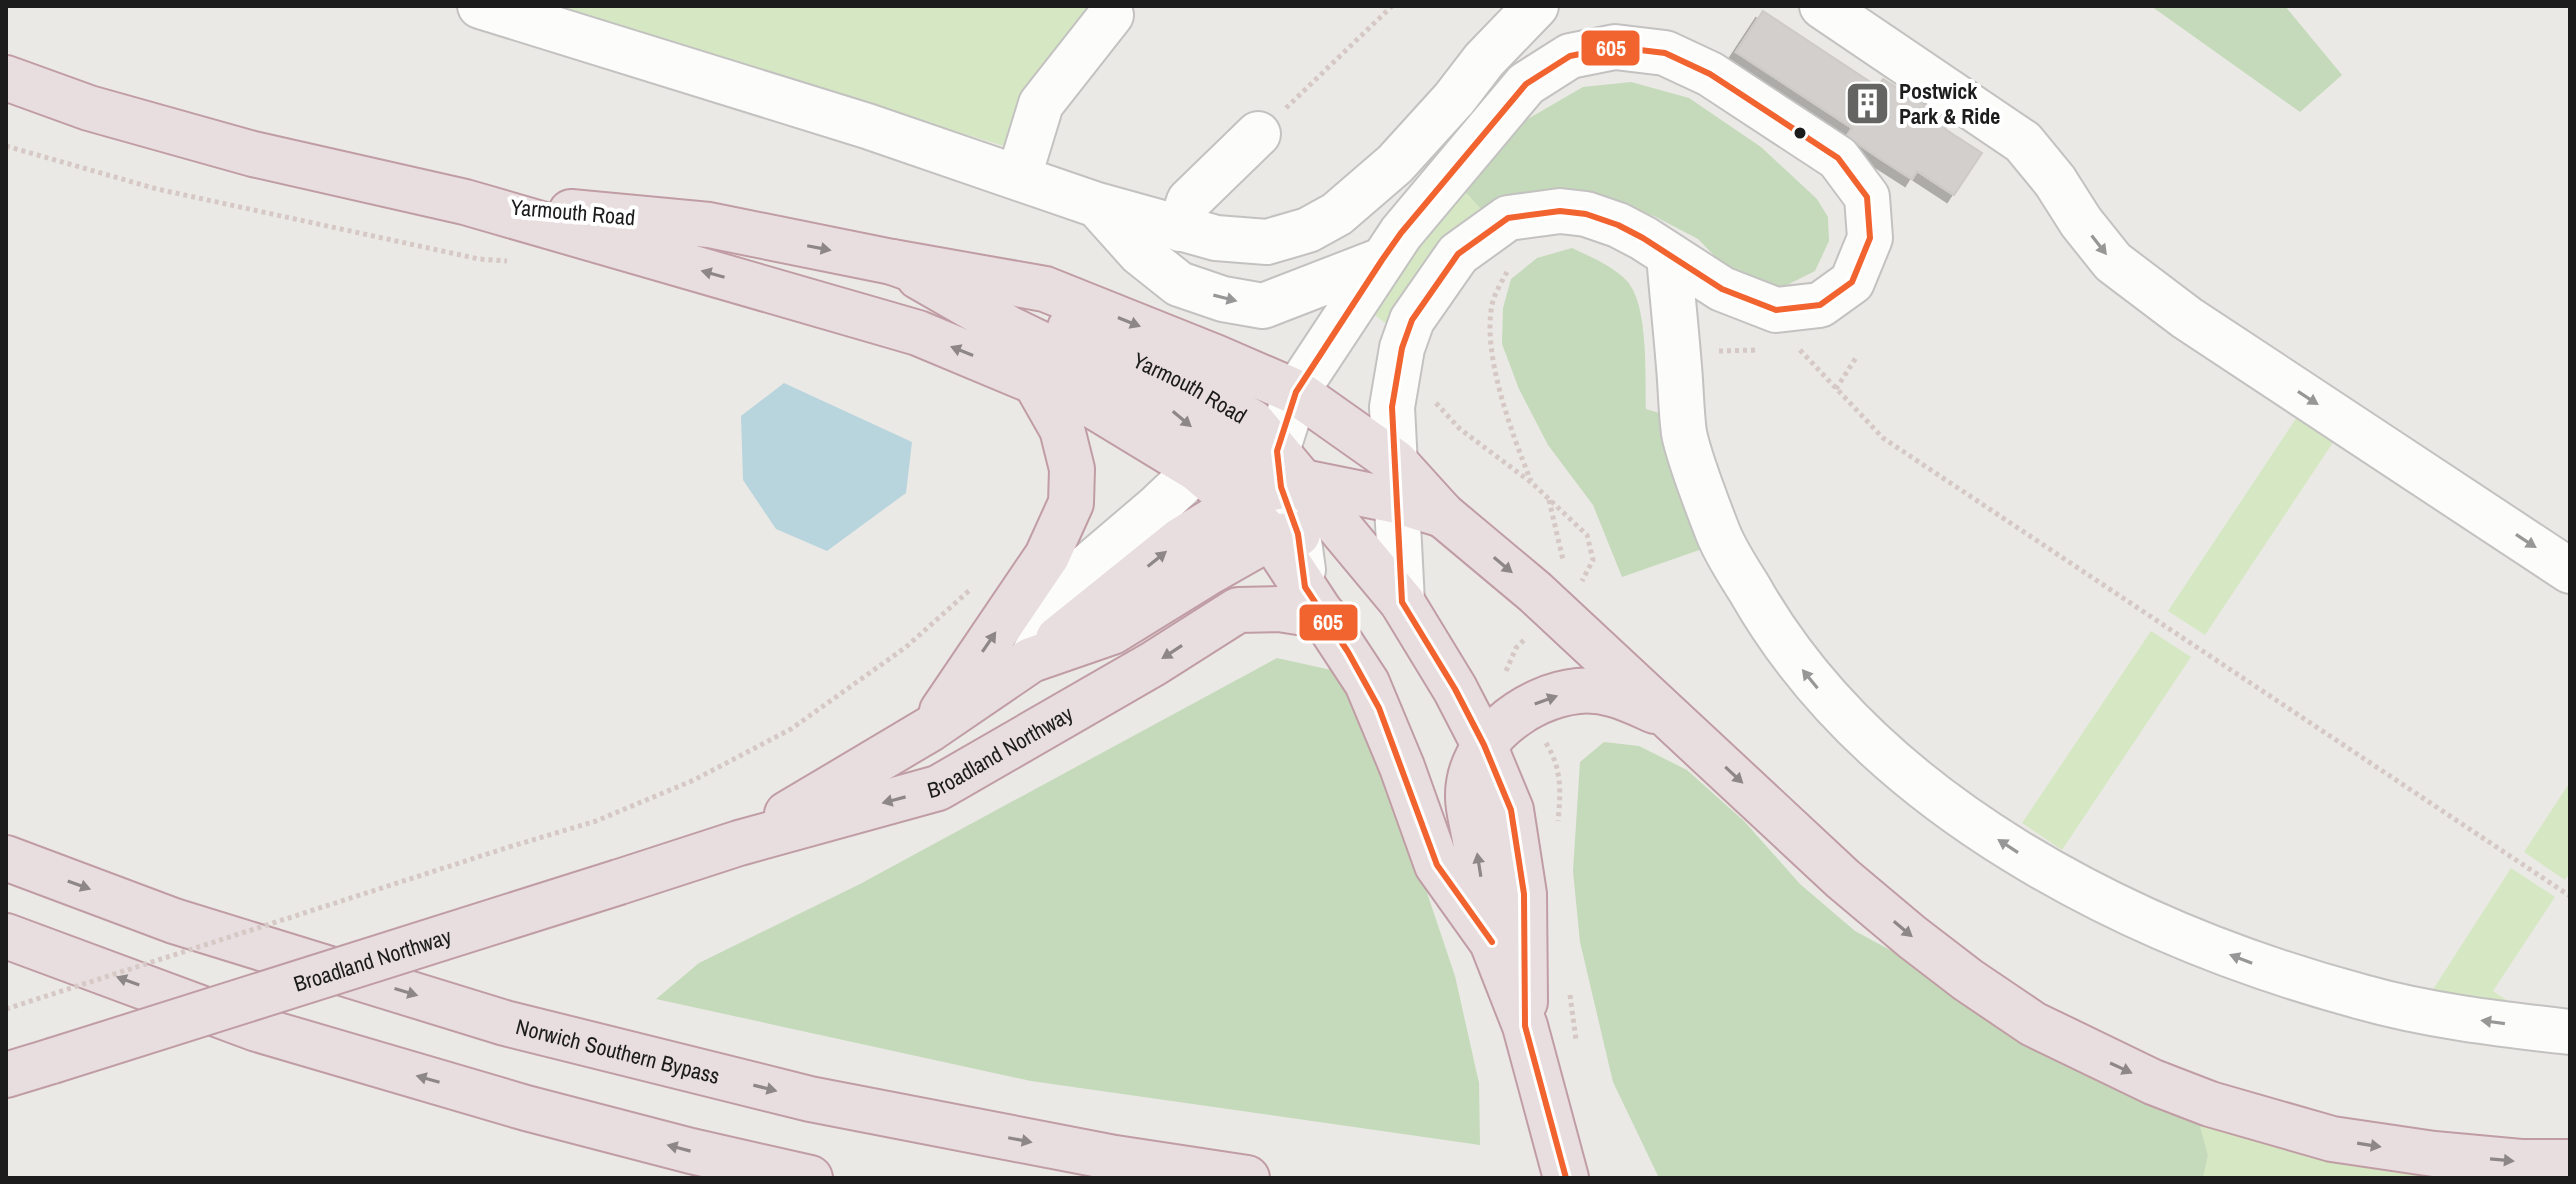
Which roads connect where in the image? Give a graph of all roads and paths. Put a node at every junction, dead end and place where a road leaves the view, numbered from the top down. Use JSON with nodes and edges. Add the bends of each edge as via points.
{"nodes":[{"id":1,"x":480,"y":6,"type":"edge"},
{"id":2,"x":1392,"y":6,"type":"edge"},
{"id":3,"x":1536,"y":6,"type":"edge"},
{"id":4,"x":1822,"y":6,"type":"edge"},
{"id":5,"x":1111,"y":15,"type":"dead end"},
{"id":6,"x":6,"y":78,"type":"edge"},
{"id":7,"x":1258,"y":134,"type":"joint"},
{"id":8,"x":6,"y":146,"type":"edge"},
{"id":9,"x":1019,"y":176,"type":"junction"},
{"id":10,"x":465,"y":202,"type":"junction"},
{"id":11,"x":1097,"y":205,"type":"junction"},
{"id":12,"x":1180,"y":229,"type":"junction"},
{"id":13,"x":1669,"y":255,"type":"junction"},
{"id":14,"x":1382,"y":260,"type":"junction"},
{"id":15,"x":521,"y":262,"type":"dead end"},
{"id":16,"x":892,"y":262,"type":"junction"},
{"id":17,"x":1515,"y":263,"type":"dead end"},
{"id":18,"x":1798,"y":348,"type":"dead end"},
{"id":19,"x":1857,"y":356,"type":"dead end"},
{"id":20,"x":1034,"y":380,"type":"junction"},
{"id":21,"x":1836,"y":389,"type":"junction"},
{"id":22,"x":1296,"y":392,"type":"junction"},
{"id":23,"x":1207,"y":459,"type":"junction"},
{"id":24,"x":1269,"y":473,"type":"junction"},
{"id":25,"x":1396,"y":482,"type":"junction"},
{"id":26,"x":1532,"y":483,"type":"dead end"},
{"id":27,"x":1548,"y":499,"type":"dead end"},
{"id":28,"x":1284,"y":536,"type":"junction"},
{"id":29,"x":1358,"y":552,"type":"junction"},
{"id":30,"x":1565,"y":566,"type":"dead end"},
{"id":31,"x":2570,"y":571,"type":"edge"},
{"id":32,"x":973,"y":588,"type":"dead end"},
{"id":33,"x":1314,"y":602,"type":"junction"},
{"id":34,"x":1402,"y":602,"type":"junction"},
{"id":35,"x":1238,"y":610,"type":"junction"},
{"id":36,"x":1031,"y":660,"type":"junction"},
{"id":37,"x":1677,"y":722,"type":"junction"},
{"id":38,"x":930,"y":729,"type":"junction"},
{"id":39,"x":1484,"y":745,"type":"junction"},
{"id":40,"x":739,"y":843,"type":"junction"},
{"id":41,"x":6,"y":858,"type":"edge"},
{"id":42,"x":2570,"y":896,"type":"edge"},
{"id":43,"x":6,"y":936,"type":"edge"},
{"id":44,"x":1492,"y":942,"type":"junction"},
{"id":45,"x":6,"y":1009,"type":"edge"},
{"id":46,"x":1525,"y":1026,"type":"junction"},
{"id":47,"x":2570,"y":1032,"type":"edge"},
{"id":48,"x":6,"y":1075,"type":"edge"},
{"id":49,"x":2570,"y":1162,"type":"edge"},
{"id":50,"x":810,"y":1178,"type":"edge"},
{"id":51,"x":1247,"y":1178,"type":"edge"},
{"id":52,"x":1566,"y":1178,"type":"edge"}],
"edges":[{"from":1,"to":9,"type":"lane"},
{"from":2,"to":7,"type":"path"},
{"from":3,"to":12,"type":"lane","via":[[1395,164],[1337,214],[1308,230],[1267,242]]},
{"from":4,"to":31,"type":"lane","one_way":true,"via":[[2023,142],[2125,272]]},
{"from":5,"to":9,"type":"lane","via":[[1041,104]]},
{"from":6,"to":10,"type":"highway","name":"Yarmouth Road","via":[[89,108],[238,150]]},
{"from":7,"to":12,"type":"lane","via":[[1189,201]]},
{"from":8,"to":15,"type":"path","via":[[172,192],[479,259]]},
{"from":9,"to":11,"type":"lane"},
{"from":10,"to":16,"type":"highway","name":"Yarmouth Road","one_way":true,"via":[[709,225]]},
{"from":20,"to":10,"type":"highway","name":"Yarmouth Road","one_way":true,"via":[[918,333]]},
{"from":11,"to":12,"type":"lane"},
{"from":11,"to":14,"type":"lane","one_way":true,"via":[[1140,253],[1179,284],[1223,299],[1263,306]]},
{"from":13,"to":14,"type":"lane","via":[[1722,289],[1776,310],[1820,305],[1852,282],[1870,238],[1867,197],[1838,158],[1710,74],[1665,53],[1615,47],[1570,56],[1526,84]]},
{"from":13,"to":25,"type":"lane","via":[[1618,225],[1560,211],[1508,218],[1458,254],[1412,320],[1402,348],[1392,407]]},
{"from":47,"to":13,"type":"lane","one_way":true,"via":[[2364,998],[2180,936],[2034,863],[1969,821],[1894,761],[1825,697],[1791,655],[1719,535],[1685,434]]},
{"from":14,"to":22,"type":"lane"},
{"from":16,"to":22,"type":"highway","one_way":true,"via":[[1045,289]]},
{"from":16,"to":23,"type":"highway","one_way":true,"via":[[1008,328],[1162,405]]},
{"from":16,"to":24,"type":"highway","name":"Yarmouth Road","via":[[1046,316],[1190,385]]},
{"from":17,"to":26,"type":"path","via":[[1494,299],[1490,332],[1512,434]]},
{"from":18,"to":21,"type":"path"},
{"from":19,"to":21,"type":"path"},
{"from":20,"to":23,"type":"highway","name":"Yarmouth Road"},
{"from":38,"to":20,"type":"highway","name":"Broadland Northway","one_way":true,"via":[[1047,556],[1071,503],[1072,469],[1062,429]]},
{"from":21,"to":42,"type":"path","via":[[1883,438]]},
{"from":22,"to":24,"type":"lane"},
{"from":22,"to":25,"type":"highway"},
{"from":23,"to":24,"type":"highway","name":"Yarmouth Road"},
{"from":23,"to":24,"type":"lane"},
{"from":23,"to":36,"type":"lane","via":[[1075,577]]},
{"from":24,"to":25,"type":"highway"},
{"from":24,"to":28,"type":"highway","name":"Yarmouth Road"},
{"from":24,"to":29,"type":"highway","name":"Yarmouth Road"},
{"from":36,"to":24,"type":"highway","one_way":true},
{"from":25,"to":34,"type":"lane"},
{"from":25,"to":37,"type":"highway","one_way":true,"via":[[1535,592]]},
{"from":27,"to":30,"type":"path"},
{"from":28,"to":29,"type":"highway"},
{"from":28,"to":33,"type":"highway","name":"Yarmouth Road"},
{"from":28,"to":35,"type":"highway"},
{"from":28,"to":36,"type":"highway","name":"Broadland Northway","via":[[1206,574],[1112,632]]},
{"from":29,"to":34,"type":"highway","name":"Yarmouth Road"},
{"from":32,"to":45,"type":"path","bridge":true,"via":[[906,647],[791,729],[666,792],[596,821]]},
{"from":33,"to":35,"type":"highway"},
{"from":33,"to":44,"type":"highway","name":"Yarmouth Road","via":[[1379,708],[1437,865]]},
{"from":34,"to":39,"type":"highway","name":"Yarmouth Road"},
{"from":35,"to":40,"type":"highway","name":"Broadland Northway","one_way":true,"via":[[938,788]]},
{"from":36,"to":38,"type":"highway","name":"Broadland Northway"},
{"from":39,"to":37,"type":"highway","one_way":true,"via":[[1525,709],[1580,691],[1619,694]]},
{"from":37,"to":49,"type":"highway","one_way":true,"via":[[1912,937],[2033,1024],[2091,1054],[2210,1104],[2332,1139],[2434,1154]]},
{"from":38,"to":40,"type":"highway","name":"Broadland Northway"},
{"from":44,"to":39,"type":"highway","one_way":true,"via":[[1468,796]]},
{"from":39,"to":46,"type":"highway","name":"Yarmouth Road","via":[[1511,810],[1524,894]]},
{"from":40,"to":48,"type":"highway","name":"Broadland Northway","bridge":true},
{"from":41,"to":51,"type":"highway","name":"Norwich Southern Bypass","one_way":true,"via":[[174,921],[505,1023],[810,1099]]},
{"from":50,"to":43,"type":"highway","one_way":true,"via":[[526,1108],[257,1029]]},
{"from":44,"to":46,"type":"highway","name":"Yarmouth Road"},
{"from":46,"to":52,"type":"highway","name":"Yarmouth Road"}]}
